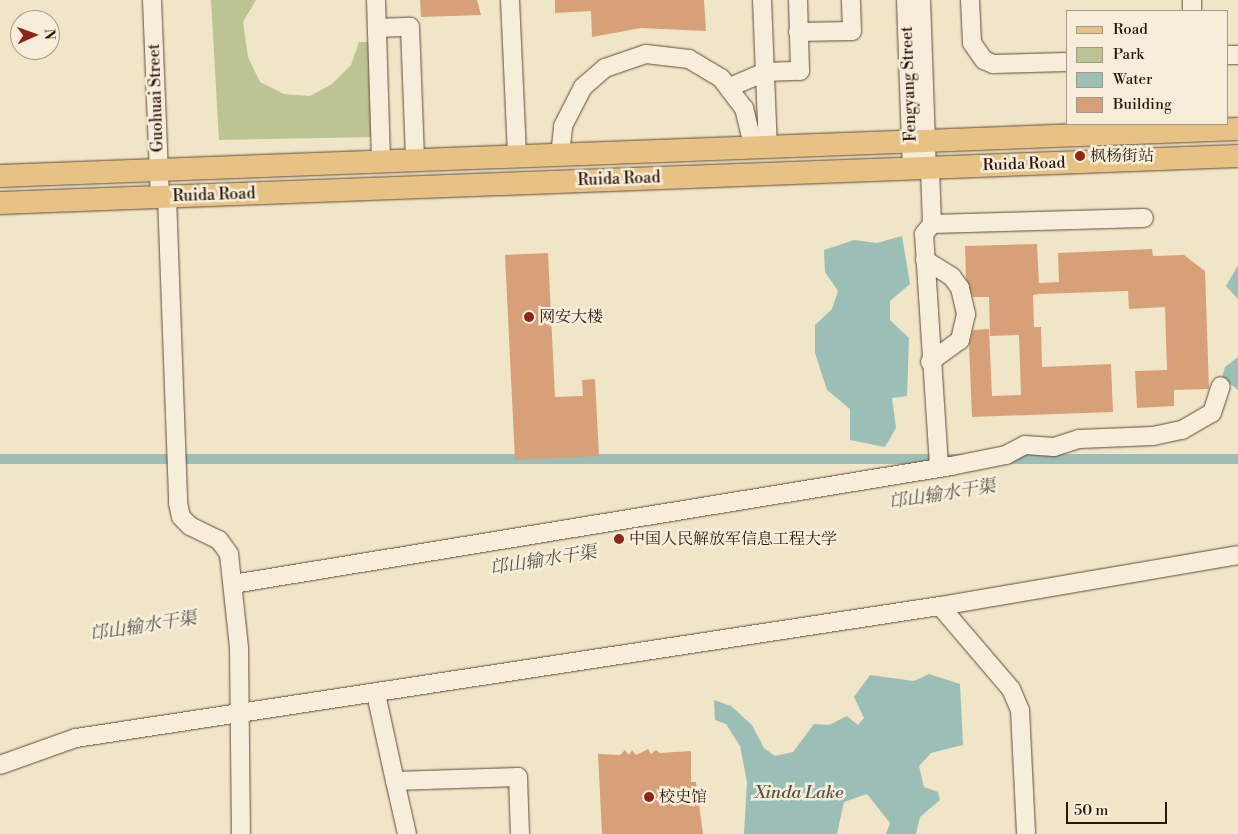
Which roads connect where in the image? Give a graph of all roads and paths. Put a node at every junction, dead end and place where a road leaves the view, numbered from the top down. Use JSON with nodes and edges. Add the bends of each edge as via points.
{"nodes":[{"id":1,"x":152,"y":0,"type":"edge"},
{"id":2,"x":376,"y":0,"type":"edge"},
{"id":3,"x":510,"y":0,"type":"edge"},
{"id":4,"x":762,"y":0,"type":"edge"},
{"id":5,"x":798,"y":0,"type":"edge"},
{"id":6,"x":851,"y":0,"type":"edge"},
{"id":7,"x":906,"y":0,"type":"edge"},
{"id":8,"x":921,"y":0,"type":"edge"},
{"id":9,"x":970,"y":0,"type":"edge"},
{"id":10,"x":376,"y":28,"type":"junction"},
{"id":11,"x":798,"y":32,"type":"junction"},
{"id":12,"x":1066,"y":62,"type":"edge"},
{"id":13,"x":765,"y":72,"type":"junction"},
{"id":14,"x":730,"y":87,"type":"junction"},
{"id":15,"x":1196,"y":127,"type":"edge"},
{"id":16,"x":1238,"y":129,"type":"edge"},
{"id":17,"x":919,"y":141,"type":"junction"},
{"id":18,"x":758,"y":148,"type":"junction"},
{"id":19,"x":560,"y":155,"type":"junction"},
{"id":20,"x":516,"y":156,"type":"junction"},
{"id":21,"x":1238,"y":156,"type":"edge"},
{"id":22,"x":414,"y":160,"type":"junction"},
{"id":23,"x":381,"y":162,"type":"junction"},
{"id":24,"x":923,"y":168,"type":"junction"},
{"id":25,"x":159,"y":170,"type":"junction"},
{"id":26,"x":0,"y":176,"type":"edge"},
{"id":27,"x":164,"y":197,"type":"junction"},
{"id":28,"x":0,"y":203,"type":"edge"},
{"id":29,"x":1144,"y":218,"type":"dead end"},
{"id":30,"x":932,"y":224,"type":"junction"},
{"id":31,"x":925,"y":260,"type":"junction"},
{"id":32,"x":930,"y":362,"type":"junction"},
{"id":33,"x":1221,"y":386,"type":"dead end"},
{"id":34,"x":939,"y":468,"type":"junction"},
{"id":35,"x":1238,"y":555,"type":"edge"},
{"id":36,"x":233,"y":584,"type":"junction"},
{"id":37,"x":940,"y":606,"type":"junction"},
{"id":38,"x":376,"y":694,"type":"junction"},
{"id":39,"x":238,"y":715,"type":"junction"},
{"id":40,"x":0,"y":764,"type":"edge"},
{"id":41,"x":395,"y":781,"type":"junction"},
{"id":42,"x":241,"y":834,"type":"edge"},
{"id":43,"x":407,"y":834,"type":"edge"},
{"id":44,"x":520,"y":834,"type":"edge"},
{"id":45,"x":1026,"y":834,"type":"edge"}],
"edges":[{"from":1,"to":25,"type":"street","name":"Guohuai Street"},
{"from":2,"to":10,"type":"street"},
{"from":3,"to":20,"type":"street"},
{"from":4,"to":13,"type":"street"},
{"from":5,"to":11,"type":"street"},
{"from":6,"to":11,"type":"street","via":[[852,30]]},
{"from":7,"to":17,"type":"street","name":"Fengyang Street"},
{"from":8,"to":17,"type":"street","name":"Fengyang Street"},
{"from":9,"to":12,"type":"street","via":[[972,43],[984,60],[994,64]]},
{"from":10,"to":22,"type":"street","via":[[410,27]]},
{"from":10,"to":23,"type":"street"},
{"from":11,"to":13,"type":"street","via":[[800,71]]},
{"from":13,"to":14,"type":"street"},
{"from":13,"to":18,"type":"street"},
{"from":14,"to":18,"type":"street","via":[[748,119]]},
{"from":14,"to":19,"type":"street","via":[[700,64],[674,55],[646,54],[618,62],[593,77],[575,99],[563,126]]},
{"from":15,"to":16,"type":"main road","name":"Ruida Road"},
{"from":15,"to":17,"type":"main road","name":"Ruida Road"},
{"from":17,"to":18,"type":"main road","name":"Ruida Road"},
{"from":17,"to":24,"type":"street","name":"Fengyang Street"},
{"from":18,"to":19,"type":"main road","name":"Ruida Road"},
{"from":19,"to":20,"type":"main road","name":"Ruida Road"},
{"from":20,"to":22,"type":"main road","name":"Ruida Road"},
{"from":21,"to":24,"type":"main road","name":"Ruida Road"},
{"from":22,"to":23,"type":"main road","name":"Ruida Road"},
{"from":23,"to":25,"type":"main road","name":"Ruida Road"},
{"from":24,"to":27,"type":"main road","name":"Ruida Road"},
{"from":24,"to":30,"type":"street","name":"Fengyang Street"},
{"from":25,"to":26,"type":"main road","name":"Ruida Road"},
{"from":25,"to":27,"type":"street","name":"Guohuai Street"},
{"from":27,"to":28,"type":"main road","name":"Ruida Road"},
{"from":27,"to":36,"type":"street","name":"Guohuai Street","via":[[178,503],[181,517],[190,526],[219,540],[229,554]]},
{"from":29,"to":30,"type":"street"},
{"from":30,"to":31,"type":"street","via":[[924,234]]},
{"from":31,"to":32,"type":"street"},
{"from":31,"to":32,"type":"street","via":[[952,277],[960,288],[966,314],[960,340]]},
{"from":32,"to":34,"type":"street"},
{"from":33,"to":34,"type":"street","via":[[1212,413],[1182,430],[1124,440],[1025,445],[1006,455]]},
{"from":34,"to":36,"type":"street"},
{"from":35,"to":37,"type":"street"},
{"from":36,"to":39,"type":"street","name":"Guohuai Street","via":[[239,648]]},
{"from":37,"to":38,"type":"street"},
{"from":37,"to":45,"type":"street","via":[[1011,689],[1020,710]]},
{"from":38,"to":39,"type":"street"},
{"from":38,"to":41,"type":"street"},
{"from":39,"to":40,"type":"street","via":[[76,738]]},
{"from":39,"to":42,"type":"street","name":"Guohuai Street"},
{"from":41,"to":43,"type":"street"},
{"from":41,"to":44,"type":"street","via":[[518,777]]}]}
